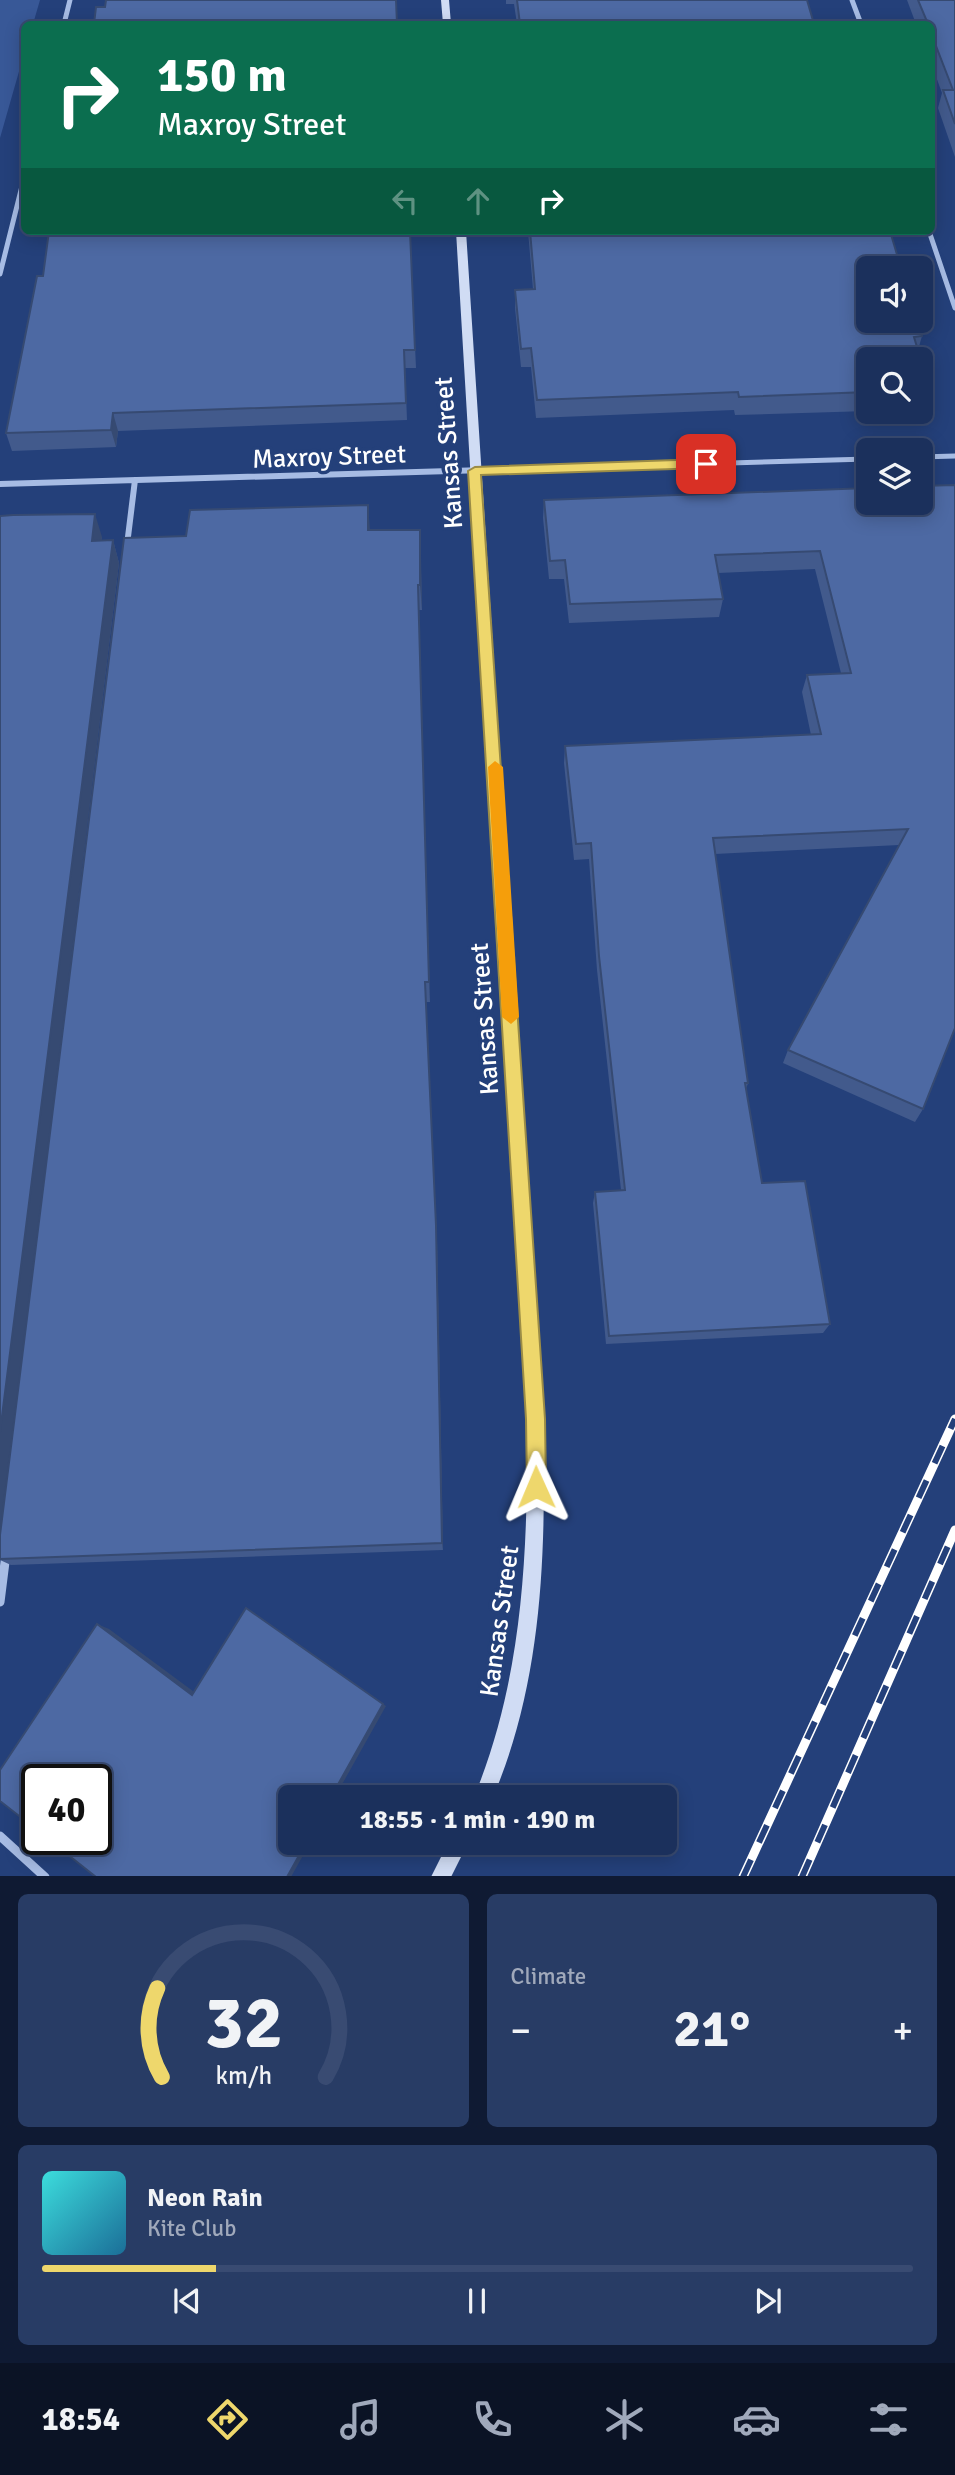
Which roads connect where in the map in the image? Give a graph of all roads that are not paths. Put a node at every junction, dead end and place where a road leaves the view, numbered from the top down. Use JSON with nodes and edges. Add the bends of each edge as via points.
{"nodes":[{"id":1,"x":70,"y":0,"type":"edge"},
{"id":2,"x":445,"y":0,"type":"edge"},
{"id":3,"x":852,"y":0,"type":"edge"},
{"id":4,"x":65,"y":21,"type":"edge"},
{"id":5,"x":447,"y":21,"type":"edge"},
{"id":6,"x":860,"y":21,"type":"edge"},
{"id":7,"x":21,"y":190,"type":"edge"},
{"id":8,"x":461,"y":235,"type":"edge"},
{"id":9,"x":930,"y":235,"type":"edge"},
{"id":10,"x":0,"y":274,"type":"edge"},
{"id":11,"x":955,"y":308,"type":"edge"},
{"id":12,"x":955,"y":456,"type":"edge"},
{"id":13,"x":933,"y":457,"type":"edge"},
{"id":14,"x":856,"y":459,"type":"edge"},
{"id":15,"x":475,"y":471,"type":"junction"},
{"id":16,"x":135,"y":480,"type":"junction"},
{"id":17,"x":0,"y":484,"type":"edge"},
{"id":18,"x":126,"y":550,"type":"edge"},
{"id":19,"x":7,"y":1543,"type":"edge"},
{"id":20,"x":0,"y":1602,"type":"edge"},
{"id":21,"x":487,"y":1785,"type":"edge"},
{"id":22,"x":0,"y":1836,"type":"edge"},
{"id":23,"x":452,"y":1855,"type":"edge"},
{"id":24,"x":44,"y":1876,"type":"edge"},
{"id":25,"x":441,"y":1876,"type":"edge"}],
"edges":[{"from":1,"to":4,"type":"street"},
{"from":2,"to":5,"type":"street"},
{"from":3,"to":6,"type":"street"},
{"from":7,"to":10,"type":"street"},
{"from":8,"to":15,"type":"street","name":"Kansas Street"},
{"from":9,"to":11,"type":"street"},
{"from":12,"to":13,"type":"street"},
{"from":14,"to":15,"type":"street","name":"Maxroy Street"},
{"from":15,"to":16,"type":"street","name":"Maxroy Street"},
{"from":15,"to":21,"type":"street","name":"Kansas Street","via":[[536,1419],[537,1533],[529,1619],[515,1706]]},
{"from":16,"to":17,"type":"street","name":"Maxroy Street"},
{"from":16,"to":18,"type":"street"},
{"from":19,"to":20,"type":"street"},
{"from":22,"to":24,"type":"street"},
{"from":23,"to":25,"type":"street"}]}
